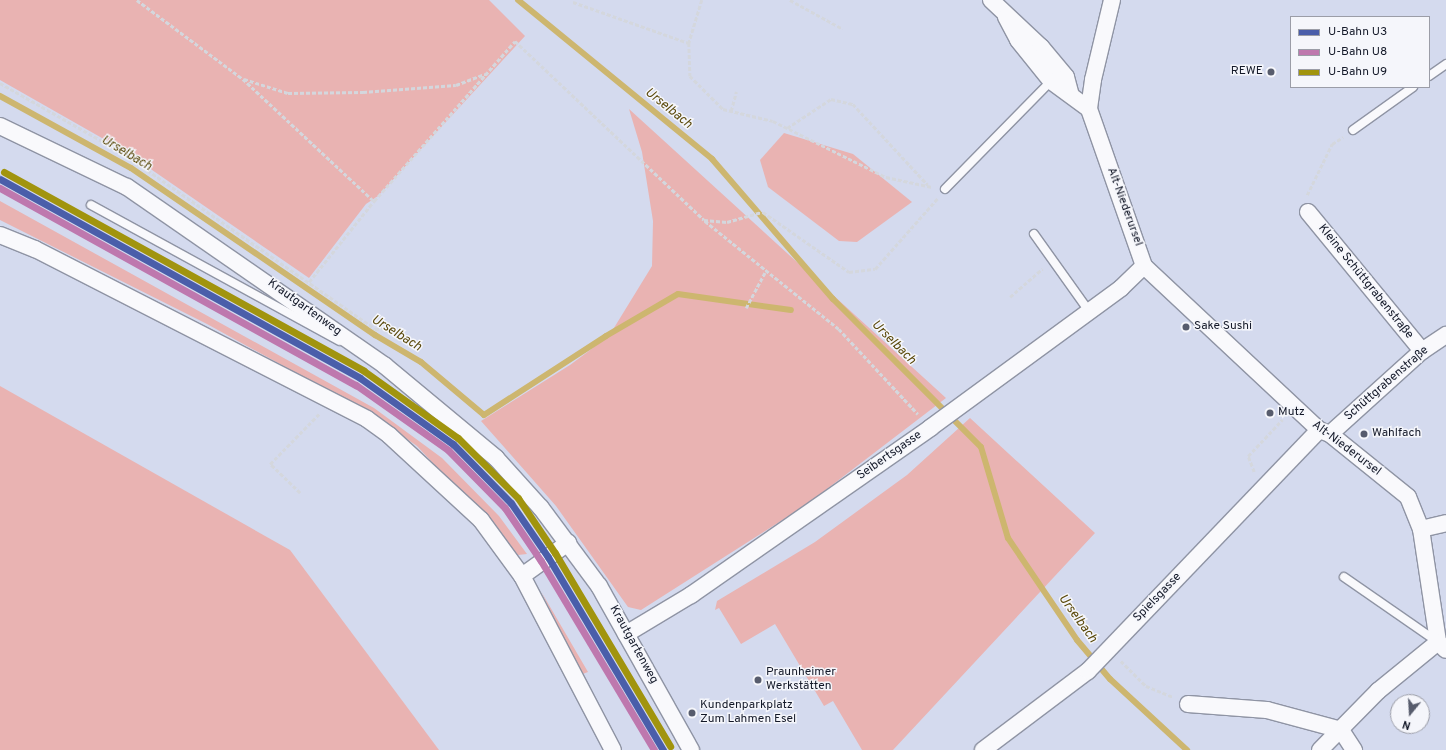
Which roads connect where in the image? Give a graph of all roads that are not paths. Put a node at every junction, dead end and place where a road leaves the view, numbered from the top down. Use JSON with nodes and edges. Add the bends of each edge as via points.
{"nodes":[{"id":1,"x":991,"y":0,"type":"edge"},
{"id":2,"x":1112,"y":0,"type":"edge"},
{"id":3,"x":1006,"y":17,"type":"junction"},
{"id":4,"x":1446,"y":64,"type":"edge"},
{"id":5,"x":1430,"y":75,"type":"edge"},
{"id":6,"x":1051,"y":81,"type":"junction"},
{"id":7,"x":1413,"y":88,"type":"edge"},
{"id":8,"x":1070,"y":92,"type":"junction"},
{"id":9,"x":1089,"y":109,"type":"junction"},
{"id":10,"x":0,"y":126,"type":"edge"},
{"id":11,"x":1353,"y":130,"type":"road end"},
{"id":12,"x":945,"y":190,"type":"road end"},
{"id":13,"x":91,"y":205,"type":"dead end"},
{"id":14,"x":1308,"y":212,"type":"road end"},
{"id":15,"x":1034,"y":234,"type":"dead end"},
{"id":16,"x":0,"y":235,"type":"edge"},
{"id":17,"x":1144,"y":266,"type":"junction"},
{"id":18,"x":1088,"y":311,"type":"junction"},
{"id":19,"x":1446,"y":335,"type":"edge"},
{"id":20,"x":1422,"y":351,"type":"junction"},
{"id":21,"x":374,"y":358,"type":"junction"},
{"id":22,"x":1325,"y":432,"type":"junction"},
{"id":23,"x":1446,"y":523,"type":"edge"},
{"id":24,"x":1421,"y":529,"type":"junction"},
{"id":25,"x":568,"y":543,"type":"junction"},
{"id":26,"x":522,"y":576,"type":"junction"},
{"id":27,"x":1344,"y":577,"type":"dead end"},
{"id":28,"x":626,"y":634,"type":"junction"},
{"id":29,"x":1442,"y":646,"type":"edge"},
{"id":30,"x":1188,"y":704,"type":"road end"},
{"id":31,"x":1341,"y":730,"type":"junction"},
{"id":32,"x":613,"y":750,"type":"edge"},
{"id":33,"x":691,"y":750,"type":"edge"},
{"id":34,"x":982,"y":750,"type":"edge"},
{"id":35,"x":1320,"y":750,"type":"edge"},
{"id":36,"x":1354,"y":750,"type":"edge"}],
"edges":[{"from":1,"to":3,"type":"street"},
{"from":2,"to":9,"type":"street","name":"Alt-Niederursel","via":[[1093,80]]},
{"from":3,"to":6,"type":"street","via":[[1018,40]]},
{"from":3,"to":8,"type":"street","via":[[1041,47],[1066,77]]},
{"from":4,"to":5,"type":"lane"},
{"from":6,"to":8,"type":"street"},
{"from":6,"to":12,"type":"lane"},
{"from":7,"to":11,"type":"lane"},
{"from":8,"to":9,"type":"street"},
{"from":9,"to":17,"type":"street","name":"Alt-Niederursel"},
{"from":10,"to":21,"type":"street","name":"Krautgartenweg","via":[[127,187]]},
{"from":13,"to":21,"type":"lane","via":[[320,333]]},
{"from":14,"to":20,"type":"street","name":"Kleine Schüttgrabenstraße"},
{"from":15,"to":18,"type":"lane"},
{"from":16,"to":26,"type":"street","via":[[35,249],[367,419],[432,472],[481,520]]},
{"from":17,"to":18,"type":"street","name":"Seibertsgasse","via":[[1121,288]]},
{"from":17,"to":22,"type":"street","name":"Alt-Niederursel"},
{"from":18,"to":28,"type":"street","name":"Seibertsgasse","via":[[975,393],[925,423],[691,595]]},
{"from":19,"to":20,"type":"street","name":"Schüttgrabenstraße"},
{"from":20,"to":22,"type":"street","name":"Schüttgrabenstraße"},
{"from":21,"to":25,"type":"street","name":"Krautgartenweg","via":[[435,404],[496,458]]},
{"from":22,"to":24,"type":"street","name":"Alt-Niederursel","via":[[1408,496]]},
{"from":22,"to":34,"type":"street","name":"Spielsgasse","via":[[1113,653]]},
{"from":23,"to":24,"type":"street"},
{"from":24,"to":29,"type":"street","name":"Alt-Niederursel"},
{"from":25,"to":26,"type":"street"},
{"from":25,"to":28,"type":"street","name":"Krautgartenweg","via":[[599,586]]},
{"from":26,"to":32,"type":"street"},
{"from":27,"to":29,"type":"lane"},
{"from":28,"to":33,"type":"street","name":"Krautgartenweg"},
{"from":29,"to":31,"type":"street","via":[[1378,691]]},
{"from":30,"to":31,"type":"street","via":[[1267,710]]},
{"from":31,"to":35,"type":"street"},
{"from":31,"to":36,"type":"street"}]}
